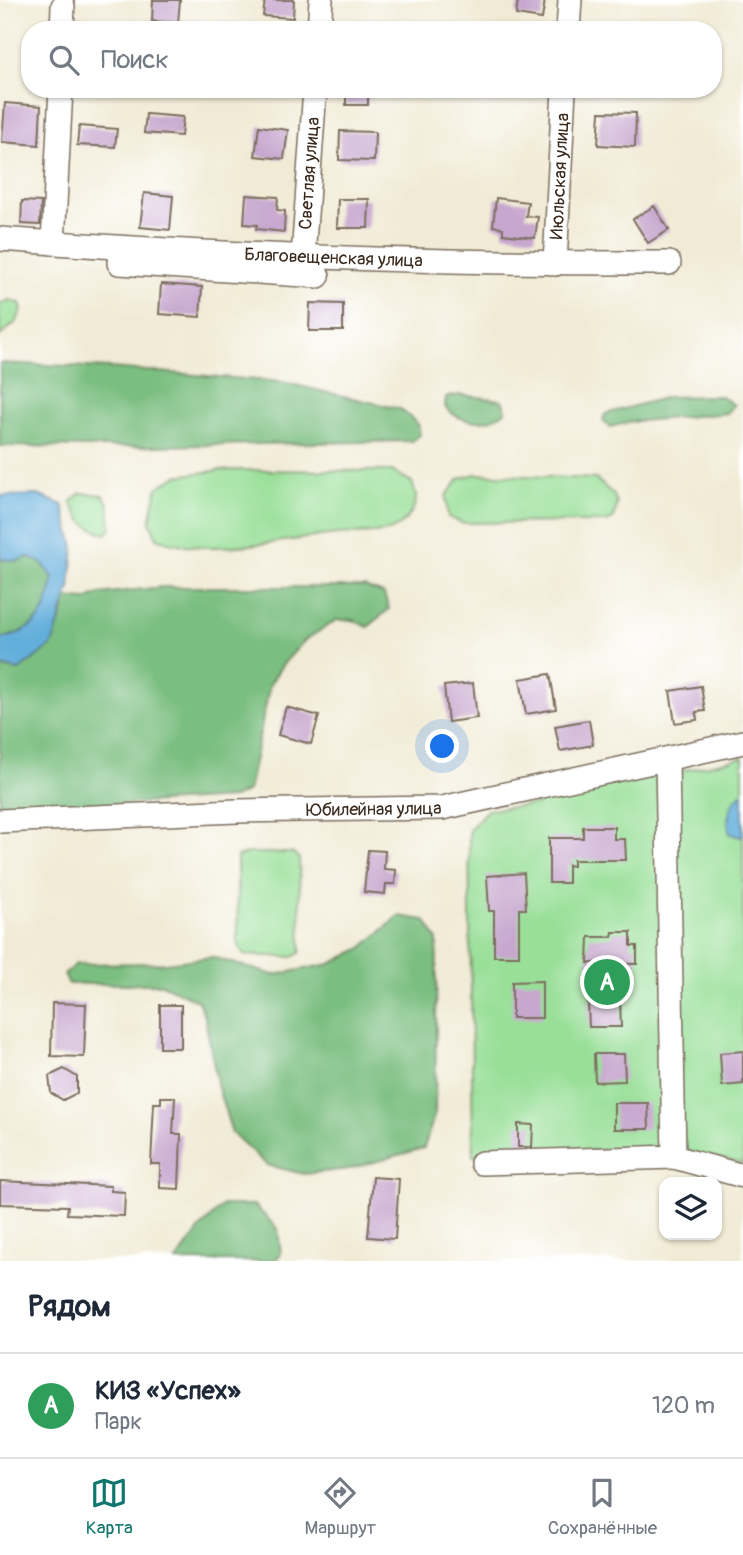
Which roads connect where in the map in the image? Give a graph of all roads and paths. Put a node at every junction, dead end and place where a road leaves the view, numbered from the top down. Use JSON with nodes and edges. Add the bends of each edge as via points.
{"nodes":[{"id":1,"x":321,"y":0,"type":"edge"},
{"id":2,"x":570,"y":0,"type":"edge"},
{"id":3,"x":63,"y":6,"type":"dead end"},
{"id":4,"x":62,"y":21,"type":"edge"},
{"id":5,"x":320,"y":21,"type":"edge"},
{"id":6,"x":569,"y":21,"type":"edge"},
{"id":7,"x":61,"y":98,"type":"edge"},
{"id":8,"x":314,"y":98,"type":"edge"},
{"id":9,"x":564,"y":98,"type":"edge"},
{"id":10,"x":0,"y":240,"type":"edge"},
{"id":11,"x":53,"y":243,"type":"junction"},
{"id":12,"x":0,"y":254,"type":"edge"},
{"id":13,"x":303,"y":257,"type":"junction"},
{"id":14,"x":669,"y":263,"type":"dead end"},
{"id":15,"x":555,"y":264,"type":"junction"},
{"id":16,"x":318,"y":276,"type":"dead end"},
{"id":17,"x":743,"y":742,"type":"edge"},
{"id":18,"x":667,"y":759,"type":"junction"},
{"id":19,"x":0,"y":821,"type":"edge"},
{"id":20,"x":674,"y":1157,"type":"junction"},
{"id":21,"x":482,"y":1163,"type":"dead end"},
{"id":22,"x":743,"y":1176,"type":"edge"}],
"edges":[{"from":1,"to":5,"type":"street"},
{"from":2,"to":6,"type":"street"},
{"from":3,"to":4,"type":"street"},
{"from":7,"to":11,"type":"street"},
{"from":8,"to":13,"type":"street","name":"Светлая улица"},
{"from":9,"to":15,"type":"street","name":"Июльская улица"},
{"from":10,"to":11,"type":"street","name":"Благовещенская улица"},
{"from":11,"to":13,"type":"street","name":"Благовещенская улица"},
{"from":12,"to":16,"type":"street"},
{"from":13,"to":15,"type":"street","name":"Благовещенская улица"},
{"from":14,"to":15,"type":"street","name":"Благовещенская улица"},
{"from":17,"to":18,"type":"street","name":"Юбилейная улица"},
{"from":18,"to":19,"type":"street","name":"Юбилейная улица","via":[[442,808]]},
{"from":18,"to":20,"type":"street"},
{"from":20,"to":21,"type":"street"},
{"from":20,"to":22,"type":"street"}]}
